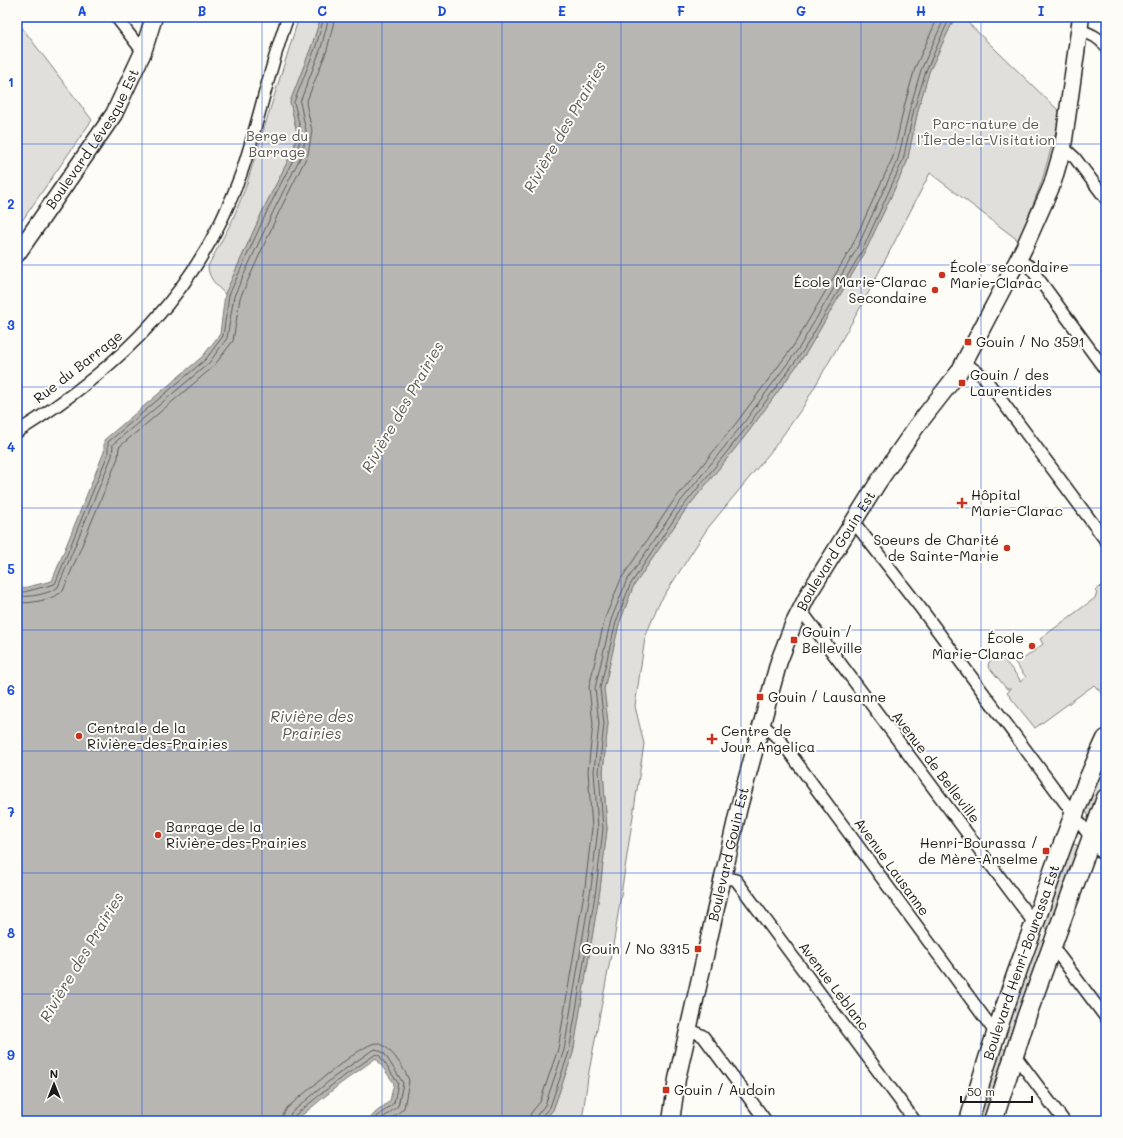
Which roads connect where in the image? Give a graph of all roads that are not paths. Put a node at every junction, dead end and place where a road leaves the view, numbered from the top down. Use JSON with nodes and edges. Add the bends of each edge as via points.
{"nodes":[{"id":1,"x":116,"y":17,"type":"edge"},
{"id":2,"x":154,"y":17,"type":"edge"},
{"id":3,"x":288,"y":17,"type":"edge"},
{"id":4,"x":1080,"y":24,"type":"edge"},
{"id":5,"x":1106,"y":47,"type":"edge"},
{"id":6,"x":143,"y":52,"type":"junction"},
{"id":7,"x":1063,"y":147,"type":"junction"},
{"id":8,"x":1106,"y":199,"type":"edge"},
{"id":9,"x":17,"y":254,"type":"edge"},
{"id":10,"x":1018,"y":260,"type":"junction"},
{"id":11,"x":965,"y":363,"type":"junction"},
{"id":12,"x":1106,"y":371,"type":"edge"},
{"id":13,"x":17,"y":432,"type":"edge"},
{"id":14,"x":853,"y":521,"type":"junction"},
{"id":15,"x":1106,"y":541,"type":"edge"},
{"id":16,"x":800,"y":609,"type":"junction"},
{"id":17,"x":761,"y":723,"type":"junction"},
{"id":18,"x":1106,"y":739,"type":"edge"},
{"id":19,"x":1106,"y":798,"type":"edge"},
{"id":20,"x":1073,"y":814,"type":"junction"},
{"id":21,"x":1090,"y":837,"type":"junction"},
{"id":22,"x":1106,"y":858,"type":"edge"},
{"id":23,"x":724,"y":877,"type":"junction"},
{"id":24,"x":1034,"y":923,"type":"junction"},
{"id":25,"x":1052,"y":946,"type":"junction"},
{"id":26,"x":1106,"y":1018,"type":"edge"},
{"id":27,"x":688,"y":1028,"type":"junction"},
{"id":28,"x":995,"y":1032,"type":"junction"},
{"id":29,"x":1014,"y":1054,"type":"junction"},
{"id":30,"x":670,"y":1121,"type":"edge"},
{"id":31,"x":766,"y":1121,"type":"edge"},
{"id":32,"x":915,"y":1121,"type":"edge"},
{"id":33,"x":969,"y":1121,"type":"edge"},
{"id":34,"x":993,"y":1121,"type":"edge"},
{"id":35,"x":1064,"y":1121,"type":"edge"}],
"edges":[{"from":1,"to":6,"type":"street"},
{"from":2,"to":6,"type":"street","name":"Boulevard Lévesque Est"},
{"from":3,"to":13,"type":"street","name":"Rue du Barrage","via":[[240,174],[212,239],[186,281],[163,312],[131,346],[92,379]]},
{"from":4,"to":5,"type":"street"},
{"from":4,"to":7,"type":"street","name":"Boulevard Gouin Est"},
{"from":6,"to":9,"type":"street","name":"Boulevard Lévesque Est","via":[[114,114]]},
{"from":7,"to":8,"type":"street","via":[[1075,158]]},
{"from":7,"to":10,"type":"street","name":"Boulevard Gouin Est","via":[[1052,185]]},
{"from":10,"to":11,"type":"street","name":"Boulevard Gouin Est"},
{"from":10,"to":12,"type":"street","via":[[1029,266]]},
{"from":11,"to":14,"type":"street","name":"Boulevard Gouin Est","via":[[916,426]]},
{"from":11,"to":15,"type":"street","via":[[984,377]]},
{"from":14,"to":16,"type":"street","name":"Boulevard Gouin Est"},
{"from":14,"to":20,"type":"street"},
{"from":16,"to":17,"type":"street","name":"Boulevard Gouin Est","via":[[779,661]]},
{"from":16,"to":24,"type":"street","name":"Avenue de Belleville"},
{"from":17,"to":23,"type":"street","name":"Boulevard Gouin Est"},
{"from":17,"to":28,"type":"street","name":"Avenue Lausanne","via":[[781,742]]},
{"from":18,"to":20,"type":"main road","name":"Boulevard Henri-Bourassa Est"},
{"from":19,"to":21,"type":"main road","name":"Boulevard Henri-Bourassa Est"},
{"from":20,"to":21,"type":"street"},
{"from":20,"to":24,"type":"main road","name":"Boulevard Henri-Bourassa Est"},
{"from":21,"to":22,"type":"street"},
{"from":21,"to":25,"type":"main road","name":"Boulevard Henri-Bourassa Est"},
{"from":23,"to":27,"type":"street","name":"Boulevard Gouin Est"},
{"from":23,"to":32,"type":"street","name":"Avenue Leblanc","via":[[736,880]]},
{"from":24,"to":28,"type":"main road","name":"Boulevard Henri-Bourassa Est"},
{"from":25,"to":26,"type":"street"},
{"from":25,"to":29,"type":"main road","name":"Boulevard Henri-Bourassa Est"},
{"from":27,"to":30,"type":"street","name":"Boulevard Gouin Est"},
{"from":27,"to":31,"type":"street","via":[[703,1036]]},
{"from":28,"to":33,"type":"main road","name":"Boulevard Henri-Bourassa Est"},
{"from":29,"to":34,"type":"main road","name":"Boulevard Henri-Bourassa Est"},
{"from":29,"to":35,"type":"street"}]}
